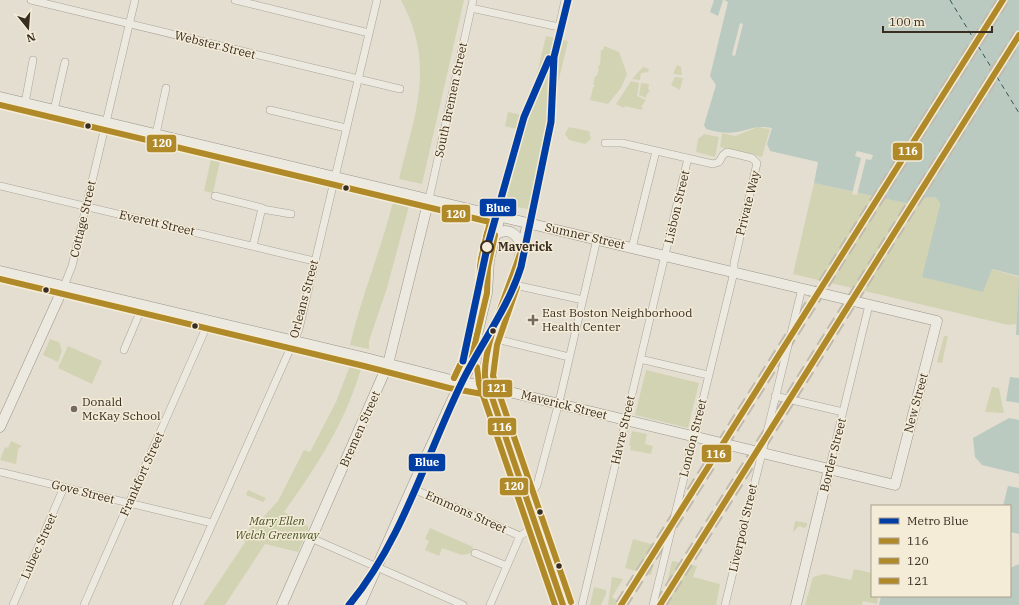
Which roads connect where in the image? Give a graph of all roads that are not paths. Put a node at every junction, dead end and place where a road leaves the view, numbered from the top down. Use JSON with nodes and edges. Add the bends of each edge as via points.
{"nodes":[{"id":1,"x":31,"y":0,"type":"edge"},
{"id":2,"x":135,"y":0,"type":"edge"},
{"id":3,"x":235,"y":0,"type":"edge"},
{"id":4,"x":377,"y":0,"type":"edge"},
{"id":5,"x":473,"y":0,"type":"edge"},
{"id":6,"x":565,"y":0,"type":"edge"},
{"id":7,"x":471,"y":8,"type":"junction"},
{"id":8,"x":129,"y":24,"type":"junction"},
{"id":9,"x":369,"y":32,"type":"junction"},
{"id":10,"x":33,"y":60,"type":"dead end"},
{"id":11,"x":65,"y":62,"type":"dead end"},
{"id":12,"x":358,"y":79,"type":"junction"},
{"id":13,"x":166,"y":88,"type":"dead end"},
{"id":14,"x":400,"y":89,"type":"dead end"},
{"id":15,"x":0,"y":97,"type":"edge"},
{"id":16,"x":25,"y":103,"type":"junction"},
{"id":17,"x":54,"y":110,"type":"junction"},
{"id":18,"x":270,"y":110,"type":"dead end"},
{"id":19,"x":106,"y":122,"type":"junction"},
{"id":20,"x":346,"y":128,"type":"junction"},
{"id":21,"x":156,"y":134,"type":"junction"},
{"id":22,"x":605,"y":143,"type":"dead end"},
{"id":23,"x":656,"y":151,"type":"junction"},
{"id":24,"x":688,"y":158,"type":"junction"},
{"id":25,"x":335,"y":177,"type":"junction"},
{"id":26,"x":0,"y":186,"type":"edge"},
{"id":27,"x":215,"y":196,"type":"dead end"},
{"id":28,"x":429,"y":199,"type":"junction"},
{"id":29,"x":86,"y":206,"type":"junction"},
{"id":30,"x":262,"y":209,"type":"junction"},
{"id":31,"x":291,"y":214,"type":"dead end"},
{"id":32,"x":500,"y":216,"type":"junction"},
{"id":33,"x":528,"y":223,"type":"junction"},
{"id":34,"x":495,"y":235,"type":"junction"},
{"id":35,"x":597,"y":239,"type":"junction"},
{"id":36,"x":253,"y":246,"type":"junction"},
{"id":37,"x":522,"y":247,"type":"junction"},
{"id":38,"x":632,"y":248,"type":"junction"},
{"id":39,"x":666,"y":256,"type":"junction"},
{"id":40,"x":314,"y":261,"type":"junction"},
{"id":41,"x":0,"y":271,"type":"edge"},
{"id":42,"x":734,"y":272,"type":"junction"},
{"id":43,"x":510,"y":284,"type":"junction"},
{"id":44,"x":64,"y":286,"type":"junction"},
{"id":45,"x":802,"y":288,"type":"junction"},
{"id":46,"x":583,"y":300,"type":"junction"},
{"id":47,"x":869,"y":304,"type":"junction"},
{"id":48,"x":143,"y":305,"type":"junction"},
{"id":49,"x":210,"y":321,"type":"junction"},
{"id":50,"x":937,"y":321,"type":"joint"},
{"id":51,"x":492,"y":338,"type":"junction"},
{"id":52,"x":294,"y":341,"type":"junction"},
{"id":53,"x":124,"y":350,"type":"dead end"},
{"id":54,"x":569,"y":357,"type":"junction"},
{"id":55,"x":640,"y":359,"type":"junction"},
{"id":56,"x":388,"y":364,"type":"junction"},
{"id":57,"x":708,"y":375,"type":"junction"},
{"id":58,"x":461,"y":382,"type":"junction"},
{"id":59,"x":489,"y":387,"type":"junction"},
{"id":60,"x":775,"y":396,"type":"junction"},
{"id":61,"x":558,"y":404,"type":"junction"},
{"id":62,"x":843,"y":412,"type":"junction"},
{"id":63,"x":626,"y":420,"type":"junction"},
{"id":64,"x":0,"y":427,"type":"edge"},
{"id":65,"x":693,"y":437,"type":"junction"},
{"id":66,"x":762,"y":453,"type":"junction"},
{"id":67,"x":829,"y":469,"type":"junction"},
{"id":68,"x":0,"y":472,"type":"edge"},
{"id":69,"x":895,"y":485,"type":"joint"},
{"id":70,"x":64,"y":487,"type":"junction"},
{"id":71,"x":411,"y":488,"type":"junction"},
{"id":72,"x":526,"y":494,"type":"junction"},
{"id":73,"x":129,"y":503,"type":"junction"},
{"id":74,"x":212,"y":523,"type":"junction"},
{"id":75,"x":537,"y":527,"type":"junction"},
{"id":76,"x":520,"y":536,"type":"junction"},
{"id":77,"x":311,"y":538,"type":"junction"},
{"id":78,"x":475,"y":553,"type":"dead end"},
{"id":79,"x":507,"y":566,"type":"junction"},
{"id":80,"x":377,"y":567,"type":"junction"},
{"id":81,"x":13,"y":605,"type":"edge"},
{"id":82,"x":84,"y":605,"type":"edge"},
{"id":83,"x":176,"y":605,"type":"edge"},
{"id":84,"x":282,"y":605,"type":"edge"},
{"id":85,"x":360,"y":605,"type":"edge"},
{"id":86,"x":463,"y":605,"type":"edge"},
{"id":87,"x":490,"y":605,"type":"edge"},
{"id":88,"x":563,"y":605,"type":"edge"},
{"id":89,"x":582,"y":605,"type":"edge"},
{"id":90,"x":653,"y":605,"type":"edge"},
{"id":91,"x":725,"y":605,"type":"edge"},
{"id":92,"x":796,"y":605,"type":"edge"}],
"edges":[{"from":1,"to":8,"type":"street","name":"Webster Street"},
{"from":2,"to":8,"type":"street","name":"Cottage Street"},
{"from":3,"to":9,"type":"street"},
{"from":4,"to":9,"type":"street","name":"Orleans Street"},
{"from":5,"to":7,"type":"street","name":"South Bremen Street"},
{"from":6,"to":7,"type":"street","via":[[559,27]]},
{"from":7,"to":28,"type":"street","name":"South Bremen Street"},
{"from":8,"to":12,"type":"street","name":"Webster Street"},
{"from":8,"to":19,"type":"street","name":"Cottage Street"},
{"from":9,"to":12,"type":"street","name":"Orleans Street"},
{"from":10,"to":16,"type":"street"},
{"from":11,"to":17,"type":"street"},
{"from":12,"to":14,"type":"street","name":"Webster Street"},
{"from":12,"to":20,"type":"street","name":"Orleans Street"},
{"from":13,"to":21,"type":"street"},
{"from":15,"to":16,"type":"main road","name":"Sumner Street"},
{"from":16,"to":17,"type":"main road","name":"Sumner Street"},
{"from":17,"to":19,"type":"main road","name":"Sumner Street"},
{"from":18,"to":20,"type":"street"},
{"from":19,"to":21,"type":"main road","name":"Sumner Street"},
{"from":19,"to":29,"type":"street","name":"Cottage Street"},
{"from":20,"to":25,"type":"street","name":"Orleans Street"},
{"from":21,"to":25,"type":"main road","name":"Sumner Street"},
{"from":22,"to":23,"type":"street","via":[[622,143]]},
{"from":23,"to":24,"type":"street"},
{"from":23,"to":38,"type":"street"},
{"from":24,"to":39,"type":"street","name":"Lisbon Street"},
{"from":24,"to":42,"type":"street","name":"Private Way","via":[[713,164],[719,162],[727,152],[752,158],[757,163]]},
{"from":25,"to":28,"type":"main road","name":"Sumner Street"},
{"from":25,"to":40,"type":"street","name":"Orleans Street"},
{"from":26,"to":29,"type":"street","name":"Everett Street"},
{"from":27,"to":30,"type":"street","via":[[260,206]]},
{"from":28,"to":32,"type":"main road","name":"Sumner Street"},
{"from":28,"to":56,"type":"main road","name":"Bremen Street"},
{"from":29,"to":36,"type":"street","name":"Everett Street"},
{"from":29,"to":44,"type":"street","name":"Cottage Street","via":[[72,266]]},
{"from":30,"to":31,"type":"street"},
{"from":30,"to":36,"type":"street"},
{"from":32,"to":33,"type":"main road","name":"Sumner Street"},
{"from":32,"to":34,"type":"main road"},
{"from":33,"to":35,"type":"main road","name":"Sumner Street"},
{"from":33,"to":37,"type":"main road"},
{"from":34,"to":37,"type":"main road","via":[[503,231],[512,232]]},
{"from":34,"to":58,"type":"main road","via":[[488,267],[487,293],[470,364]]},
{"from":35,"to":38,"type":"main road","name":"Sumner Street"},
{"from":35,"to":46,"type":"street"},
{"from":36,"to":40,"type":"street","name":"Everett Street"},
{"from":37,"to":43,"type":"main road"},
{"from":38,"to":39,"type":"main road","name":"Sumner Street"},
{"from":39,"to":42,"type":"main road","name":"Sumner Street"},
{"from":39,"to":55,"type":"street","name":"Havre Street"},
{"from":40,"to":52,"type":"street","name":"Orleans Street"},
{"from":41,"to":44,"type":"main road","name":"Maverick Street"},
{"from":42,"to":45,"type":"main road","name":"Sumner Street"},
{"from":42,"to":57,"type":"street","name":"London Street"},
{"from":43,"to":46,"type":"street"},
{"from":43,"to":51,"type":"main road"},
{"from":44,"to":48,"type":"main road","name":"Maverick Street"},
{"from":44,"to":64,"type":"main road","name":"Cottage Street"},
{"from":45,"to":47,"type":"main road","name":"Sumner Street"},
{"from":45,"to":60,"type":"street","name":"Liverpool Street"},
{"from":46,"to":54,"type":"street"},
{"from":47,"to":50,"type":"main road","name":"Sumner Street"},
{"from":47,"to":62,"type":"street","name":"Border Street"},
{"from":48,"to":49,"type":"main road","name":"Maverick Street"},
{"from":48,"to":53,"type":"street"},
{"from":49,"to":52,"type":"main road","name":"Maverick Street"},
{"from":49,"to":73,"type":"street","name":"Frankfort Street"},
{"from":50,"to":69,"type":"main road","name":"New Street"},
{"from":51,"to":54,"type":"street"},
{"from":51,"to":59,"type":"main road","via":[[485,372]]},
{"from":52,"to":56,"type":"main road","name":"Maverick Street"},
{"from":52,"to":74,"type":"street","name":"Orleans Street"},
{"from":54,"to":61,"type":"street"},
{"from":55,"to":57,"type":"street"},
{"from":55,"to":63,"type":"street","name":"Havre Street"},
{"from":56,"to":58,"type":"main road","name":"Maverick Street"},
{"from":56,"to":77,"type":"main road","name":"Bremen Street"},
{"from":57,"to":65,"type":"street","name":"London Street"},
{"from":58,"to":59,"type":"main road","name":"Maverick Street"},
{"from":58,"to":71,"type":"main road"},
{"from":59,"to":61,"type":"main road","name":"Maverick Street"},
{"from":59,"to":72,"type":"main road"},
{"from":60,"to":62,"type":"street"},
{"from":60,"to":66,"type":"street","name":"Liverpool Street"},
{"from":61,"to":63,"type":"main road","name":"Maverick Street"},
{"from":61,"to":72,"type":"street","via":[[537,485],[533,491]]},
{"from":62,"to":67,"type":"street","name":"Border Street"},
{"from":63,"to":65,"type":"main road","name":"Maverick Street"},
{"from":63,"to":89,"type":"street","name":"Havre Street"},
{"from":65,"to":66,"type":"main road","name":"Maverick Street"},
{"from":65,"to":90,"type":"street","name":"London Street"},
{"from":66,"to":67,"type":"main road","name":"Maverick Street"},
{"from":66,"to":91,"type":"street","name":"Liverpool Street"},
{"from":67,"to":69,"type":"main road","name":"Maverick Street"},
{"from":67,"to":92,"type":"main road","name":"Border Street"},
{"from":68,"to":70,"type":"street","name":"Gove Street"},
{"from":70,"to":73,"type":"street","name":"Gove Street"},
{"from":70,"to":81,"type":"street","name":"Lubec Street"},
{"from":71,"to":76,"type":"street","name":"Emmons Street"},
{"from":71,"to":80,"type":"main road"},
{"from":72,"to":75,"type":"main road"},
{"from":73,"to":74,"type":"street","name":"Gove Street"},
{"from":73,"to":82,"type":"street","name":"Frankfort Street"},
{"from":74,"to":83,"type":"street","name":"Orleans Street"},
{"from":75,"to":76,"type":"street"},
{"from":75,"to":88,"type":"main road"},
{"from":76,"to":79,"type":"street"},
{"from":77,"to":80,"type":"street"},
{"from":77,"to":84,"type":"main road","name":"Bremen Street"},
{"from":78,"to":79,"type":"street"},
{"from":79,"to":87,"type":"street"},
{"from":80,"to":85,"type":"main road"},
{"from":80,"to":86,"type":"street"}]}
